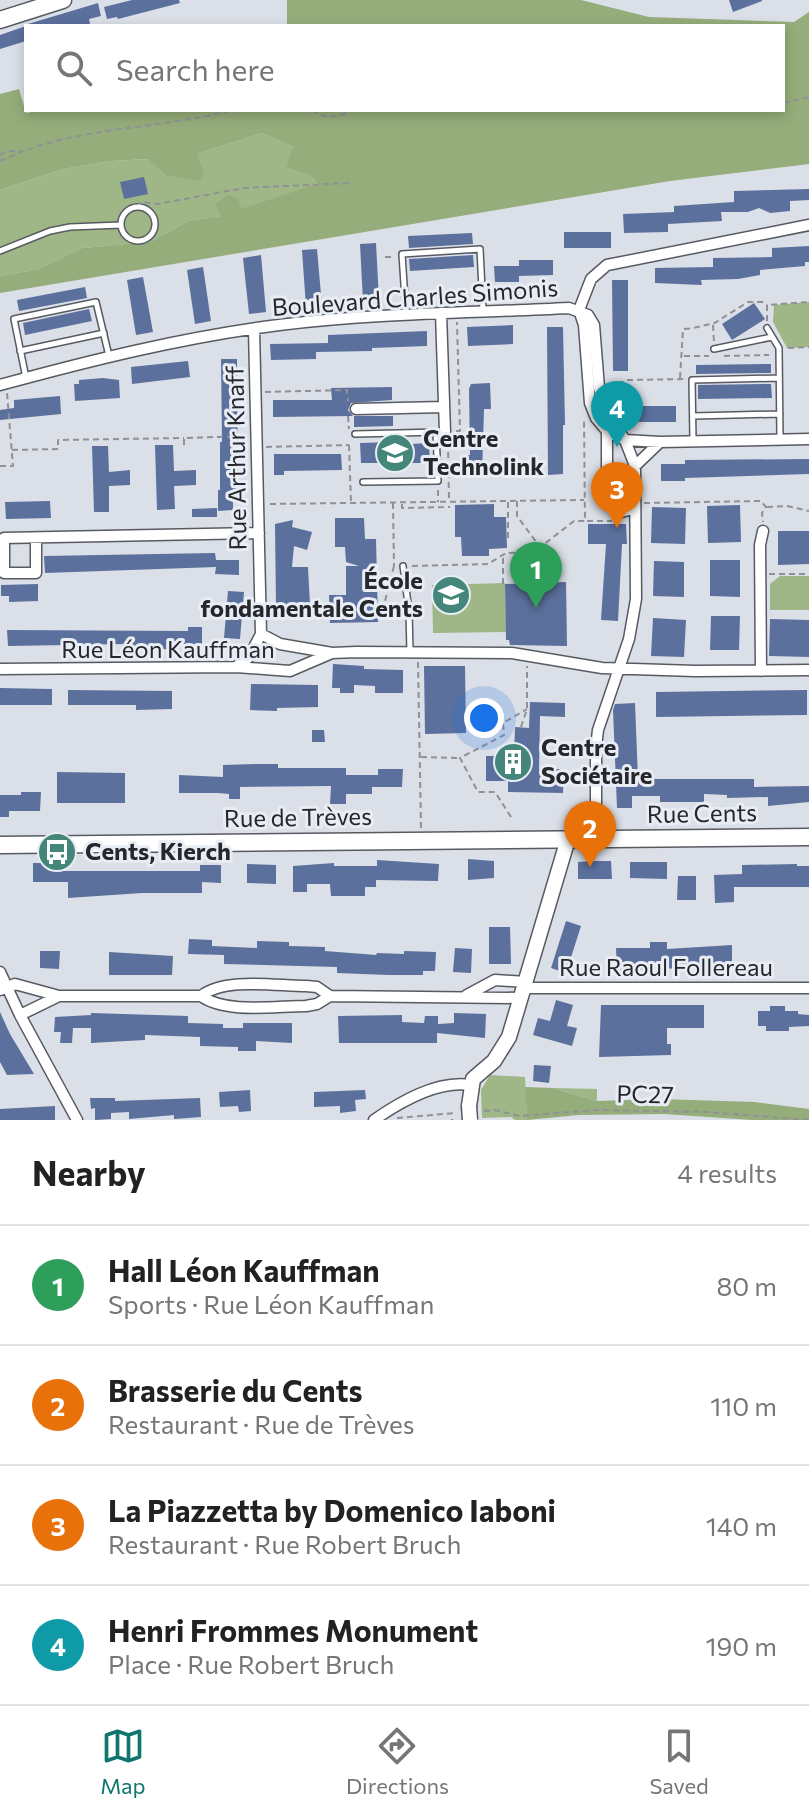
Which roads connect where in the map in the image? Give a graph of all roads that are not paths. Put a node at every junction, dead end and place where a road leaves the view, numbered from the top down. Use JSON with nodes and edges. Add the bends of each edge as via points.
{"nodes":[{"id":1,"x":63,"y":0,"type":"edge"},
{"id":2,"x":0,"y":20,"type":"edge"},
{"id":3,"x":121,"y":225,"type":"junction"},
{"id":4,"x":809,"y":225,"type":"edge"},
{"id":5,"x":0,"y":251,"type":"edge"},
{"id":6,"x":579,"y":310,"type":"junction"},
{"id":7,"x":483,"y":311,"type":"junction"},
{"id":8,"x":441,"y":313,"type":"junction"},
{"id":9,"x":406,"y":315,"type":"junction"},
{"id":10,"x":767,"y":328,"type":"road end"},
{"id":11,"x":254,"y":329,"type":"junction"},
{"id":12,"x":104,"y":333,"type":"junction"},
{"id":13,"x":772,"y":337,"type":"junction"},
{"id":14,"x":714,"y":349,"type":"road end"},
{"id":15,"x":20,"y":351,"type":"junction"},
{"id":16,"x":109,"y":356,"type":"junction"},
{"id":17,"x":26,"y":378,"type":"junction"},
{"id":18,"x":779,"y":378,"type":"junction"},
{"id":19,"x":2,"y":385,"type":"edge"},
{"id":20,"x":594,"y":390,"type":"junction"},
{"id":21,"x":444,"y":407,"type":"junction"},
{"id":22,"x":356,"y":409,"type":"dead end"},
{"id":23,"x":780,"y":414,"type":"junction"},
{"id":24,"x":693,"y":416,"type":"junction"},
{"id":25,"x":607,"y":431,"type":"junction"},
{"id":26,"x":441,"y":432,"type":"junction"},
{"id":27,"x":352,"y":434,"type":"road end"},
{"id":28,"x":809,"y":439,"type":"edge"},
{"id":29,"x":625,"y":440,"type":"junction"},
{"id":30,"x":780,"y":440,"type":"junction"},
{"id":31,"x":660,"y":442,"type":"junction"},
{"id":32,"x":693,"y":442,"type":"junction"},
{"id":33,"x":634,"y":463,"type":"junction"},
{"id":34,"x":607,"y":467,"type":"junction"},
{"id":35,"x":363,"y":482,"type":"dead end"},
{"id":36,"x":635,"y":503,"type":"junction"},
{"id":37,"x":763,"y":531,"type":"road end"},
{"id":38,"x":259,"y":533,"type":"junction"},
{"id":39,"x":36,"y":538,"type":"junction"},
{"id":40,"x":403,"y":566,"type":"road end"},
{"id":41,"x":261,"y":634,"type":"junction"},
{"id":42,"x":332,"y":653,"type":"junction"},
{"id":43,"x":414,"y":653,"type":"junction"},
{"id":44,"x":236,"y":667,"type":"junction"},
{"id":45,"x":619,"y":668,"type":"junction"},
{"id":46,"x":0,"y":669,"type":"edge"},
{"id":47,"x":809,"y":670,"type":"edge"},
{"id":48,"x":761,"y":671,"type":"junction"},
{"id":49,"x":809,"y":837,"type":"edge"},
{"id":50,"x":568,"y":839,"type":"junction"},
{"id":51,"x":596,"y":839,"type":"junction"},
{"id":52,"x":0,"y":845,"type":"edge"},
{"id":53,"x":0,"y":972,"type":"edge"},
{"id":54,"x":809,"y":988,"type":"edge"},
{"id":55,"x":3,"y":989,"type":"edge"},
{"id":56,"x":523,"y":989,"type":"junction"},
{"id":57,"x":59,"y":996,"type":"junction"},
{"id":58,"x":201,"y":996,"type":"junction"},
{"id":59,"x":330,"y":996,"type":"junction"},
{"id":60,"x":466,"y":996,"type":"junction"},
{"id":61,"x":20,"y":1015,"type":"junction"},
{"id":62,"x":470,"y":1085,"type":"junction"},
{"id":63,"x":474,"y":1112,"type":"edge"},
{"id":64,"x":77,"y":1120,"type":"edge"},
{"id":65,"x":374,"y":1120,"type":"edge"}],
"edges":[{"from":1,"to":2,"type":"main road"},
{"from":3,"to":3,"type":"lane","via":[[123,233],[138,241],[147,238],[155,224],[146,209],[137,207],[123,216]]},
{"from":3,"to":5,"type":"lane","via":[[50,231]]},
{"from":4,"to":6,"type":"street","name":"Boulevard Charles Simonis","via":[[607,265],[591,279]]},
{"from":6,"to":7,"type":"street","name":"Boulevard Charles Simonis"},
{"from":6,"to":20,"type":"street"},
{"from":7,"to":8,"type":"street","name":"Boulevard Charles Simonis"},
{"from":7,"to":9,"type":"lane","via":[[480,249],[402,254]]},
{"from":8,"to":9,"type":"street","name":"Boulevard Charles Simonis"},
{"from":8,"to":21,"type":"street"},
{"from":9,"to":11,"type":"street","name":"Boulevard Charles Simonis"},
{"from":10,"to":13,"type":"lane"},
{"from":11,"to":16,"type":"street","name":"Boulevard Charles Simonis"},
{"from":11,"to":38,"type":"street","name":"Rue Arthur Knaff"},
{"from":12,"to":15,"type":"lane"},
{"from":12,"to":15,"type":"lane","via":[[96,302],[14,319]]},
{"from":12,"to":16,"type":"lane"},
{"from":13,"to":14,"type":"lane"},
{"from":13,"to":18,"type":"lane","via":[[779,352]]},
{"from":15,"to":17,"type":"lane"},
{"from":16,"to":17,"type":"street","name":"Boulevard Charles Simonis"},
{"from":17,"to":19,"type":"street","name":"Boulevard Charles Simonis"},
{"from":18,"to":23,"type":"lane"},
{"from":18,"to":24,"type":"lane","via":[[692,380]]},
{"from":20,"to":25,"type":"street","via":[[596,418]]},
{"from":20,"to":29,"type":"street"},
{"from":21,"to":22,"type":"street"},
{"from":21,"to":26,"type":"street"},
{"from":23,"to":24,"type":"lane"},
{"from":23,"to":30,"type":"lane"},
{"from":24,"to":32,"type":"lane"},
{"from":25,"to":29,"type":"street"},
{"from":25,"to":34,"type":"street"},
{"from":26,"to":27,"type":"lane"},
{"from":26,"to":35,"type":"lane","via":[[438,481]]},
{"from":28,"to":30,"type":"street"},
{"from":29,"to":31,"type":"street"},
{"from":29,"to":33,"type":"street"},
{"from":30,"to":32,"type":"street"},
{"from":31,"to":32,"type":"street"},
{"from":31,"to":33,"type":"street"},
{"from":33,"to":34,"type":"street","via":[[617,455]]},
{"from":33,"to":36,"type":"street"},
{"from":34,"to":36,"type":"street","via":[[611,509],[625,513]]},
{"from":36,"to":45,"type":"street","via":[[636,599]]},
{"from":37,"to":48,"type":"street"},
{"from":38,"to":39,"type":"street"},
{"from":38,"to":41,"type":"street","name":"Rue Arthur Knaff"},
{"from":39,"to":39,"type":"street","via":[[4,538],[4,573],[36,573]]},
{"from":40,"to":43,"type":"lane"},
{"from":41,"to":42,"type":"street","via":[[280,644]]},
{"from":41,"to":44,"type":"street","via":[[249,657]]},
{"from":42,"to":43,"type":"street","name":"Rue Léon Kauffman"},
{"from":42,"to":44,"type":"street","name":"Rue Léon Kauffman","via":[[290,671]]},
{"from":43,"to":45,"type":"street","name":"Rue Léon Kauffman","via":[[512,653]]},
{"from":44,"to":46,"type":"street","name":"Rue Léon Kauffman"},
{"from":45,"to":48,"type":"street","name":"Rue Léon Kauffman"},
{"from":45,"to":51,"type":"street","via":[[596,747]]},
{"from":47,"to":48,"type":"street","name":"Rue Léon Kauffman"},
{"from":49,"to":51,"type":"main road","name":"Rue Cents"},
{"from":50,"to":51,"type":"main road","name":"Rue de Trèves"},
{"from":50,"to":52,"type":"main road","name":"Rue de Trèves"},
{"from":50,"to":56,"type":"main road"},
{"from":53,"to":55,"type":"street"},
{"from":54,"to":56,"type":"street","name":"Rue Raoul Follereau"},
{"from":55,"to":57,"type":"street","name":"Rue Raoul Follereau","via":[[25,985]]},
{"from":55,"to":61,"type":"street"},
{"from":56,"to":60,"type":"street","name":"Rue Raoul Follereau"},
{"from":56,"to":60,"type":"street","name":"Rue Raoul Follereau","via":[[495,980]]},
{"from":56,"to":62,"type":"main road","via":[[503,1051]]},
{"from":57,"to":58,"type":"street","name":"Rue Raoul Follereau"},
{"from":57,"to":61,"type":"street","name":"Rue Raoul Follereau"},
{"from":58,"to":59,"type":"street","name":"Rue Raoul Follereau","via":[[226,1006],[306,1006]]},
{"from":58,"to":59,"type":"street","name":"Rue Raoul Follereau","via":[[226,985],[317,987]]},
{"from":59,"to":60,"type":"street","name":"Rue Raoul Follereau"},
{"from":61,"to":64,"type":"street"},
{"from":62,"to":63,"type":"main road"},
{"from":62,"to":65,"type":"street","via":[[445,1086]]}]}
